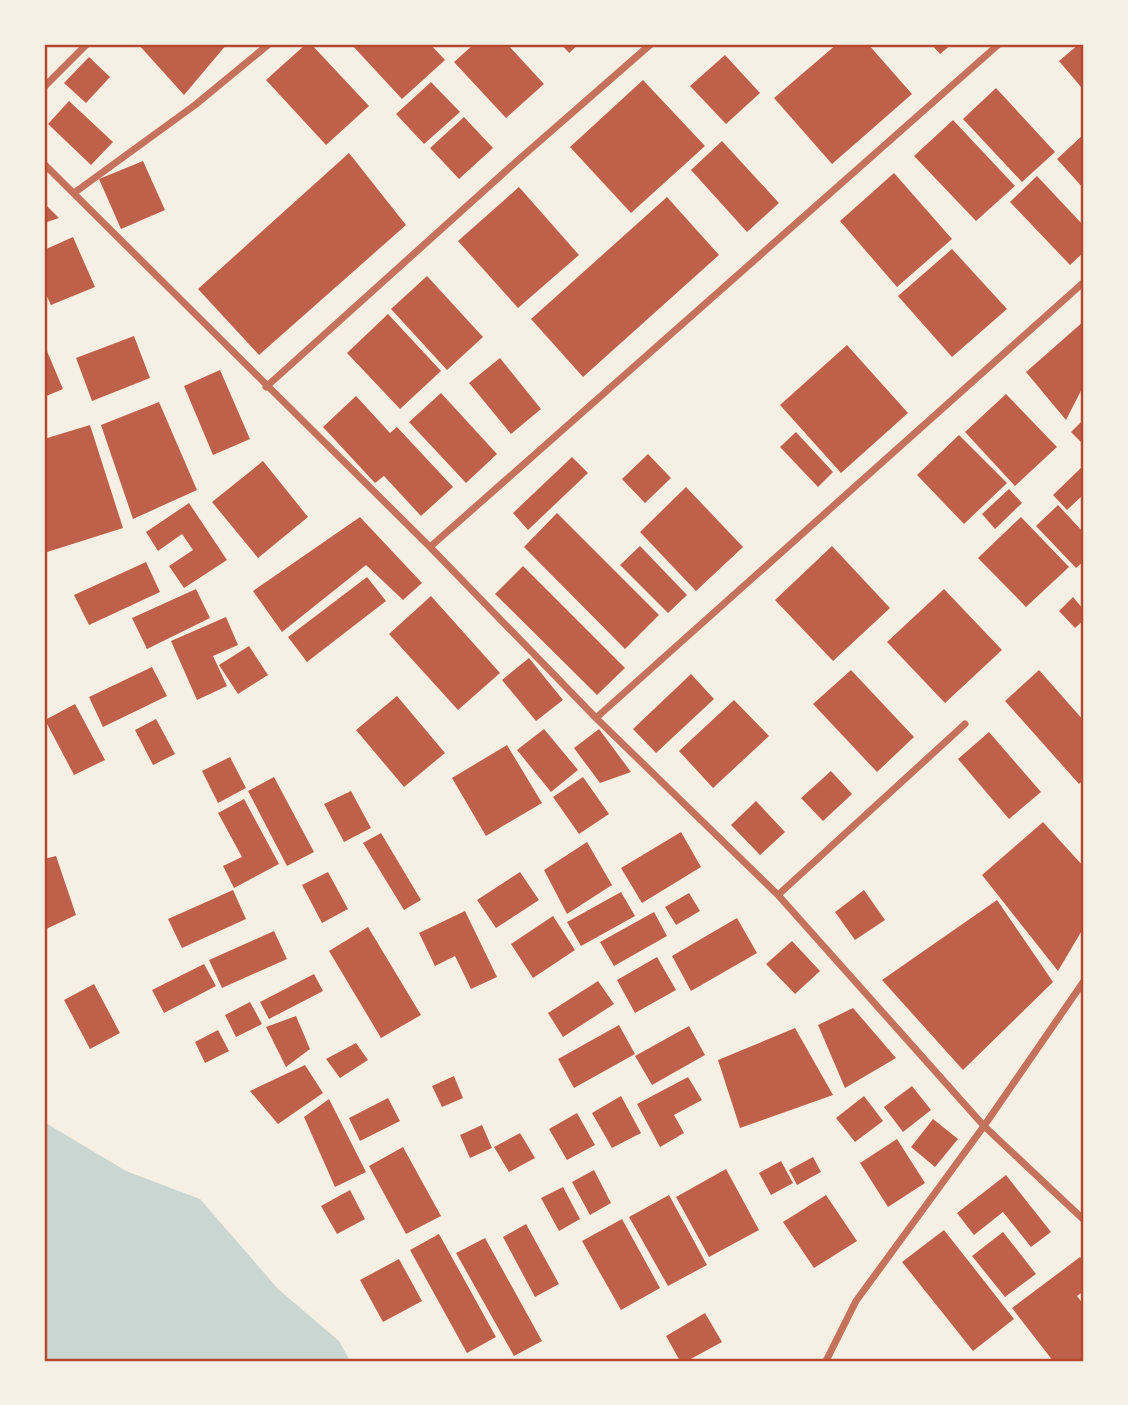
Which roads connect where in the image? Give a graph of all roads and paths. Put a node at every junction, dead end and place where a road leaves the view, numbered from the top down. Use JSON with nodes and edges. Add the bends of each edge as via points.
{"nodes":[{"id":1,"x":87,"y":44,"type":"edge"},
{"id":2,"x":269,"y":44,"type":"edge"},
{"id":3,"x":652,"y":44,"type":"edge"},
{"id":4,"x":999,"y":44,"type":"edge"},
{"id":5,"x":44,"y":87,"type":"edge"},
{"id":6,"x":44,"y":164,"type":"edge"},
{"id":7,"x":74,"y":193,"type":"junction"},
{"id":8,"x":1084,"y":282,"type":"edge"},
{"id":9,"x":266,"y":387,"type":"junction"},
{"id":10,"x":430,"y":547,"type":"junction"},
{"id":11,"x":596,"y":718,"type":"junction"},
{"id":12,"x":965,"y":724,"type":"dead end"},
{"id":13,"x":778,"y":895,"type":"junction"},
{"id":14,"x":1084,"y":981,"type":"edge"},
{"id":15,"x":984,"y":1126,"type":"junction"},
{"id":16,"x":1084,"y":1220,"type":"edge"},
{"id":17,"x":826,"y":1361,"type":"edge"}],
"edges":[{"from":1,"to":5,"type":"street"},
{"from":2,"to":7,"type":"street","via":[[195,105]]},
{"from":3,"to":9,"type":"street"},
{"from":4,"to":10,"type":"street"},
{"from":6,"to":7,"type":"street"},
{"from":7,"to":9,"type":"street"},
{"from":8,"to":11,"type":"street"},
{"from":9,"to":10,"type":"street"},
{"from":10,"to":11,"type":"street"},
{"from":11,"to":13,"type":"street"},
{"from":12,"to":13,"type":"street"},
{"from":13,"to":15,"type":"street"},
{"from":14,"to":15,"type":"street"},
{"from":15,"to":16,"type":"street"},
{"from":15,"to":17,"type":"street","via":[[856,1301]]}]}
